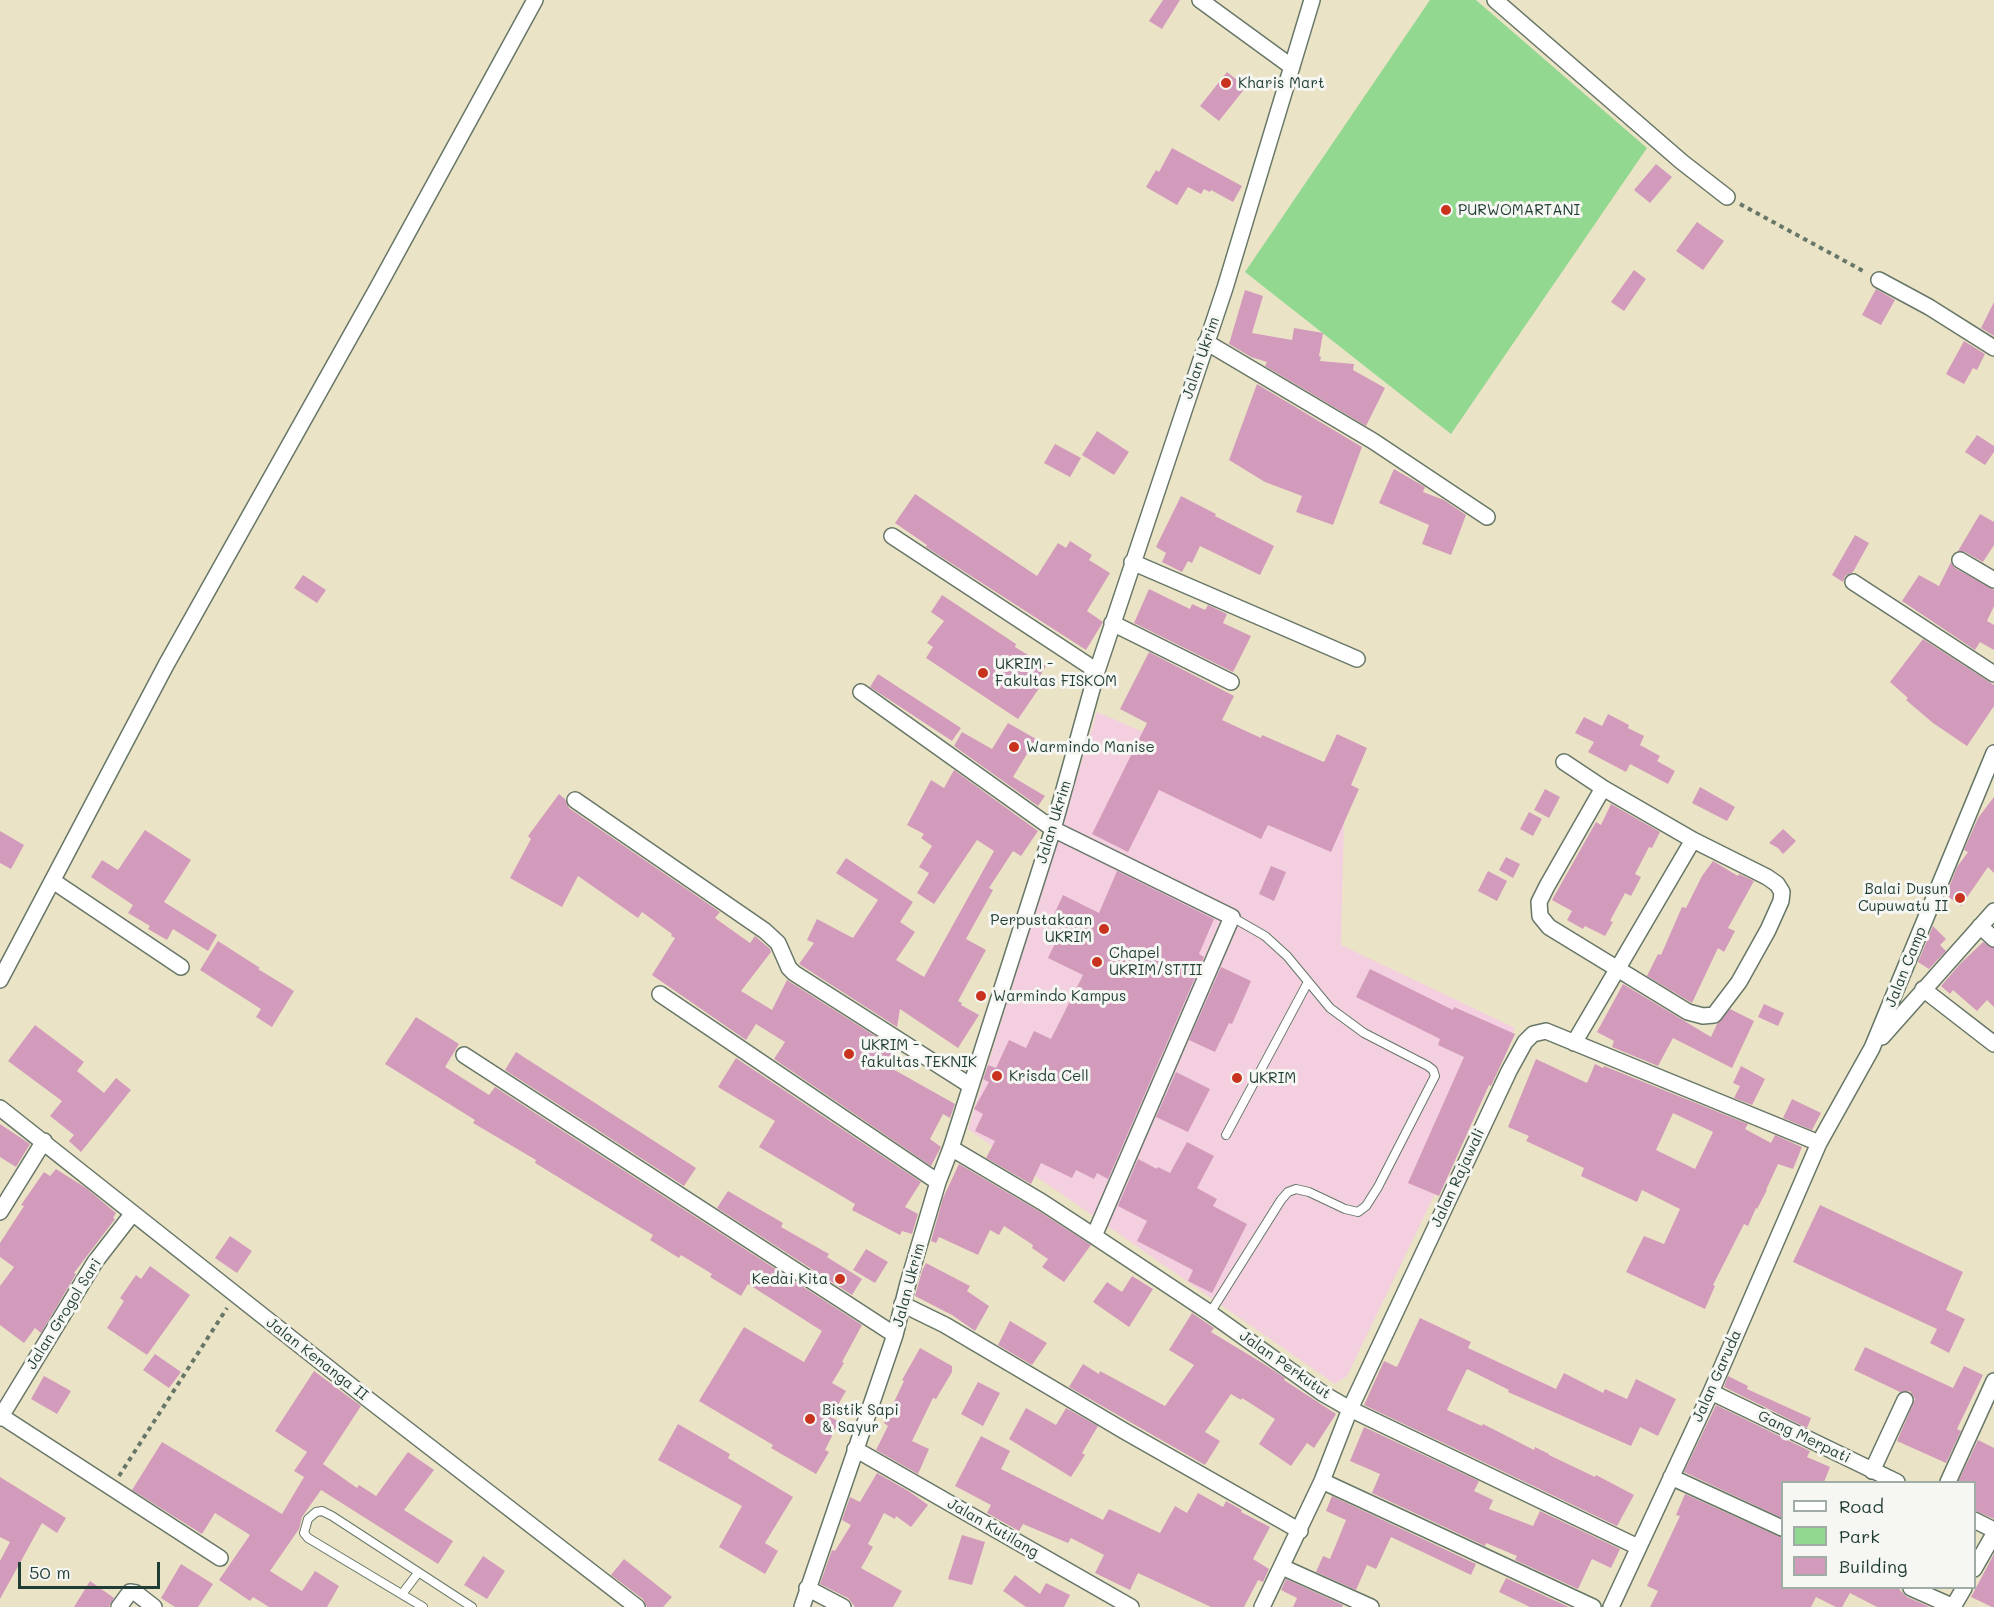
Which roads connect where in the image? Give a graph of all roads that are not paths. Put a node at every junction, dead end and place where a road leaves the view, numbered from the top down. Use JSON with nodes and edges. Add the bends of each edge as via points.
{"nodes":[{"id":1,"x":535,"y":0,"type":"edge"},
{"id":2,"x":1200,"y":0,"type":"edge"},
{"id":3,"x":1312,"y":0,"type":"edge"},
{"id":4,"x":1495,"y":0,"type":"edge"},
{"id":5,"x":1292,"y":67,"type":"junction"},
{"id":6,"x":1726,"y":197,"type":"road end"},
{"id":7,"x":1879,"y":280,"type":"road end"},
{"id":8,"x":1206,"y":342,"type":"junction"},
{"id":9,"x":1994,"y":348,"type":"edge"},
{"id":10,"x":1487,"y":517,"type":"dead end"},
{"id":11,"x":892,"y":536,"type":"dead end"},
{"id":12,"x":1960,"y":560,"type":"dead end"},
{"id":13,"x":1132,"y":562,"type":"junction"},
{"id":14,"x":1994,"y":580,"type":"edge"},
{"id":15,"x":1853,"y":582,"type":"dead end"},
{"id":16,"x":1112,"y":623,"type":"junction"},
{"id":17,"x":1357,"y":659,"type":"dead end"},
{"id":18,"x":1096,"y":671,"type":"junction"},
{"id":19,"x":1994,"y":674,"type":"edge"},
{"id":20,"x":1231,"y":682,"type":"dead end"},
{"id":21,"x":861,"y":692,"type":"dead end"},
{"id":22,"x":1994,"y":753,"type":"edge"},
{"id":23,"x":1564,"y":762,"type":"dead end"},
{"id":24,"x":1603,"y":788,"type":"junction"},
{"id":25,"x":575,"y":800,"type":"dead end"},
{"id":26,"x":1053,"y":829,"type":"junction"},
{"id":27,"x":1693,"y":840,"type":"junction"},
{"id":28,"x":53,"y":881,"type":"junction"},
{"id":29,"x":1994,"y":911,"type":"edge"},
{"id":30,"x":1232,"y":917,"type":"junction"},
{"id":31,"x":1980,"y":926,"type":"junction"},
{"id":32,"x":1994,"y":939,"type":"edge"},
{"id":33,"x":181,"y":967,"type":"dead end"},
{"id":34,"x":1616,"y":969,"type":"junction"},
{"id":35,"x":0,"y":980,"type":"edge"},
{"id":36,"x":1308,"y":982,"type":"junction"},
{"id":37,"x":1923,"y":989,"type":"junction"},
{"id":38,"x":660,"y":994,"type":"dead end"},
{"id":39,"x":1574,"y":1043,"type":"junction"},
{"id":40,"x":1994,"y":1044,"type":"edge"},
{"id":41,"x":1872,"y":1048,"type":"junction"},
{"id":42,"x":464,"y":1055,"type":"dead end"},
{"id":43,"x":971,"y":1086,"type":"junction"},
{"id":44,"x":0,"y":1108,"type":"edge"},
{"id":45,"x":1226,"y":1135,"type":"dead end"},
{"id":46,"x":44,"y":1141,"type":"junction"},
{"id":47,"x":1819,"y":1143,"type":"junction"},
{"id":48,"x":951,"y":1148,"type":"junction"},
{"id":49,"x":938,"y":1182,"type":"junction"},
{"id":50,"x":0,"y":1212,"type":"edge"},
{"id":51,"x":133,"y":1214,"type":"junction"},
{"id":52,"x":1094,"y":1236,"type":"junction"},
{"id":53,"x":902,"y":1304,"type":"junction"},
{"id":54,"x":1210,"y":1313,"type":"junction"},
{"id":55,"x":895,"y":1335,"type":"junction"},
{"id":56,"x":1994,"y":1381,"type":"edge"},
{"id":57,"x":1711,"y":1392,"type":"junction"},
{"id":58,"x":1905,"y":1400,"type":"dead end"},
{"id":59,"x":1350,"y":1410,"type":"junction"},
{"id":60,"x":1,"y":1417,"type":"edge"},
{"id":61,"x":855,"y":1449,"type":"junction"},
{"id":62,"x":1872,"y":1471,"type":"junction"},
{"id":63,"x":1671,"y":1477,"type":"junction"},
{"id":64,"x":1322,"y":1481,"type":"junction"},
{"id":65,"x":1895,"y":1481,"type":"edge"},
{"id":66,"x":1948,"y":1481,"type":"edge"},
{"id":67,"x":1976,"y":1521,"type":"edge"},
{"id":68,"x":1781,"y":1528,"type":"edge"},
{"id":69,"x":1300,"y":1531,"type":"junction"},
{"id":70,"x":1994,"y":1532,"type":"edge"},
{"id":71,"x":1638,"y":1547,"type":"junction"},
{"id":72,"x":220,"y":1558,"type":"dead end"},
{"id":73,"x":1976,"y":1565,"type":"edge"},
{"id":74,"x":1282,"y":1567,"type":"junction"},
{"id":75,"x":418,"y":1573,"type":"junction"},
{"id":76,"x":807,"y":1588,"type":"junction"},
{"id":77,"x":1915,"y":1589,"type":"edge"},
{"id":78,"x":1963,"y":1589,"type":"edge"},
{"id":79,"x":402,"y":1594,"type":"junction"},
{"id":80,"x":120,"y":1607,"type":"edge"},
{"id":81,"x":154,"y":1607,"type":"edge"},
{"id":82,"x":423,"y":1607,"type":"edge"},
{"id":83,"x":472,"y":1607,"type":"edge"},
{"id":84,"x":637,"y":1607,"type":"edge"},
{"id":85,"x":802,"y":1607,"type":"edge"},
{"id":86,"x":843,"y":1607,"type":"edge"},
{"id":87,"x":1131,"y":1607,"type":"edge"},
{"id":88,"x":1262,"y":1607,"type":"edge"},
{"id":89,"x":1371,"y":1607,"type":"edge"},
{"id":90,"x":1593,"y":1607,"type":"edge"},
{"id":91,"x":1611,"y":1607,"type":"edge"},
{"id":92,"x":1953,"y":1607,"type":"edge"}],
"edges":[{"from":1,"to":28,"type":"street","via":[[166,665]]},
{"from":2,"to":5,"type":"street"},
{"from":3,"to":5,"type":"street","name":"Jalan Ukrim"},
{"from":4,"to":6,"type":"street"},
{"from":5,"to":8,"type":"street","name":"Jalan Ukrim"},
{"from":7,"to":9,"type":"street"},
{"from":8,"to":10,"type":"street","via":[[1373,441]]},
{"from":8,"to":13,"type":"street","name":"Jalan Ukrim"},
{"from":11,"to":18,"type":"street"},
{"from":12,"to":14,"type":"street"},
{"from":13,"to":16,"type":"street","name":"Jalan Ukrim"},
{"from":13,"to":17,"type":"street"},
{"from":15,"to":19,"type":"street"},
{"from":16,"to":18,"type":"street","name":"Jalan Ukrim"},
{"from":16,"to":20,"type":"street"},
{"from":18,"to":26,"type":"street","name":"Jalan Ukrim"},
{"from":21,"to":26,"type":"street"},
{"from":22,"to":41,"type":"street","name":"Jalan Camp"},
{"from":23,"to":24,"type":"street"},
{"from":24,"to":27,"type":"street"},
{"from":24,"to":34,"type":"street","via":[[1538,909],[1549,927]]},
{"from":25,"to":43,"type":"street","via":[[765,931],[778,943],[794,973]]},
{"from":26,"to":30,"type":"street"},
{"from":26,"to":43,"type":"street","name":"Jalan Ukrim"},
{"from":27,"to":34,"type":"street"},
{"from":27,"to":34,"type":"street","via":[[1767,877],[1782,892],[1768,930],[1738,982],[1714,1015],[1702,1016],[1688,1012]]},
{"from":28,"to":33,"type":"street"},
{"from":28,"to":35,"type":"street"},
{"from":29,"to":31,"type":"street"},
{"from":30,"to":36,"type":"lane","via":[[1265,936]]},
{"from":30,"to":52,"type":"street"},
{"from":31,"to":32,"type":"street"},
{"from":31,"to":37,"type":"street"},
{"from":34,"to":39,"type":"street"},
{"from":36,"to":45,"type":"lane"},
{"from":36,"to":54,"type":"lane","via":[[1346,1020],[1428,1066],[1435,1076],[1366,1206],[1358,1212],[1309,1192],[1288,1192]]},
{"from":37,"to":40,"type":"street"},
{"from":37,"to":41,"type":"street"},
{"from":38,"to":49,"type":"street"},
{"from":39,"to":47,"type":"street","name":"Jalan Rajawali"},
{"from":39,"to":59,"type":"street","name":"Jalan Rajawali","via":[[1546,1031],[1533,1034],[1525,1042]]},
{"from":41,"to":47,"type":"street","name":"Jalan Camp"},
{"from":42,"to":55,"type":"street"},
{"from":43,"to":48,"type":"street","name":"Jalan Ukrim"},
{"from":44,"to":46,"type":"street","name":"Jalan Kenanga II"},
{"from":46,"to":50,"type":"street"},
{"from":46,"to":51,"type":"street","name":"Jalan Kenanga II"},
{"from":47,"to":57,"type":"street","name":"Jalan Garuda"},
{"from":48,"to":49,"type":"street","name":"Jalan Ukrim"},
{"from":48,"to":52,"type":"street","name":"Jalan Perkutut"},
{"from":49,"to":53,"type":"street","name":"Jalan Ukrim"},
{"from":51,"to":60,"type":"street","name":"Jalan Grogol Sari","via":[[94,1262]]},
{"from":51,"to":84,"type":"street","name":"Jalan Kenanga II"},
{"from":52,"to":54,"type":"street","name":"Jalan Perkutut"},
{"from":53,"to":55,"type":"street","name":"Jalan Ukrim"},
{"from":53,"to":69,"type":"street","via":[[945,1325]]},
{"from":54,"to":59,"type":"street","name":"Jalan Perkutut"},
{"from":55,"to":61,"type":"street","name":"Jalan Ukrim"},
{"from":56,"to":66,"type":"street"},
{"from":57,"to":62,"type":"street","name":"Gang Merpati"},
{"from":57,"to":63,"type":"street","name":"Jalan Garuda"},
{"from":58,"to":62,"type":"street"},
{"from":59,"to":64,"type":"street","name":"Jalan Rajawali"},
{"from":59,"to":71,"type":"street","name":"Jalan Perkutut"},
{"from":60,"to":72,"type":"street"},
{"from":61,"to":76,"type":"street","name":"Jalan Ukrim"},
{"from":61,"to":87,"type":"street","name":"Jalan Kutilang"},
{"from":62,"to":65,"type":"street","name":"Gang Merpati"},
{"from":63,"to":68,"type":"street"},
{"from":63,"to":71,"type":"street","name":"Jalan Garuda"},
{"from":64,"to":69,"type":"street","name":"Jalan Rajawali"},
{"from":64,"to":90,"type":"street"},
{"from":67,"to":70,"type":"street"},
{"from":69,"to":74,"type":"street","name":"Jalan Rajawali"},
{"from":70,"to":73,"type":"street"},
{"from":71,"to":91,"type":"street","name":"Jalan Garuda"},
{"from":74,"to":88,"type":"street","name":"Jalan Rajawali"},
{"from":74,"to":89,"type":"street"},
{"from":75,"to":79,"type":"lane"},
{"from":75,"to":79,"type":"lane","via":[[322,1511],[308,1519],[304,1533],[308,1538]]},
{"from":75,"to":83,"type":"lane"},
{"from":76,"to":85,"type":"street","name":"Jalan Ukrim"},
{"from":76,"to":86,"type":"street"},
{"from":77,"to":92,"type":"street"},
{"from":78,"to":92,"type":"street"},
{"from":79,"to":82,"type":"lane"},
{"from":80,"to":81,"type":"street","via":[[130,1592]]}]}
